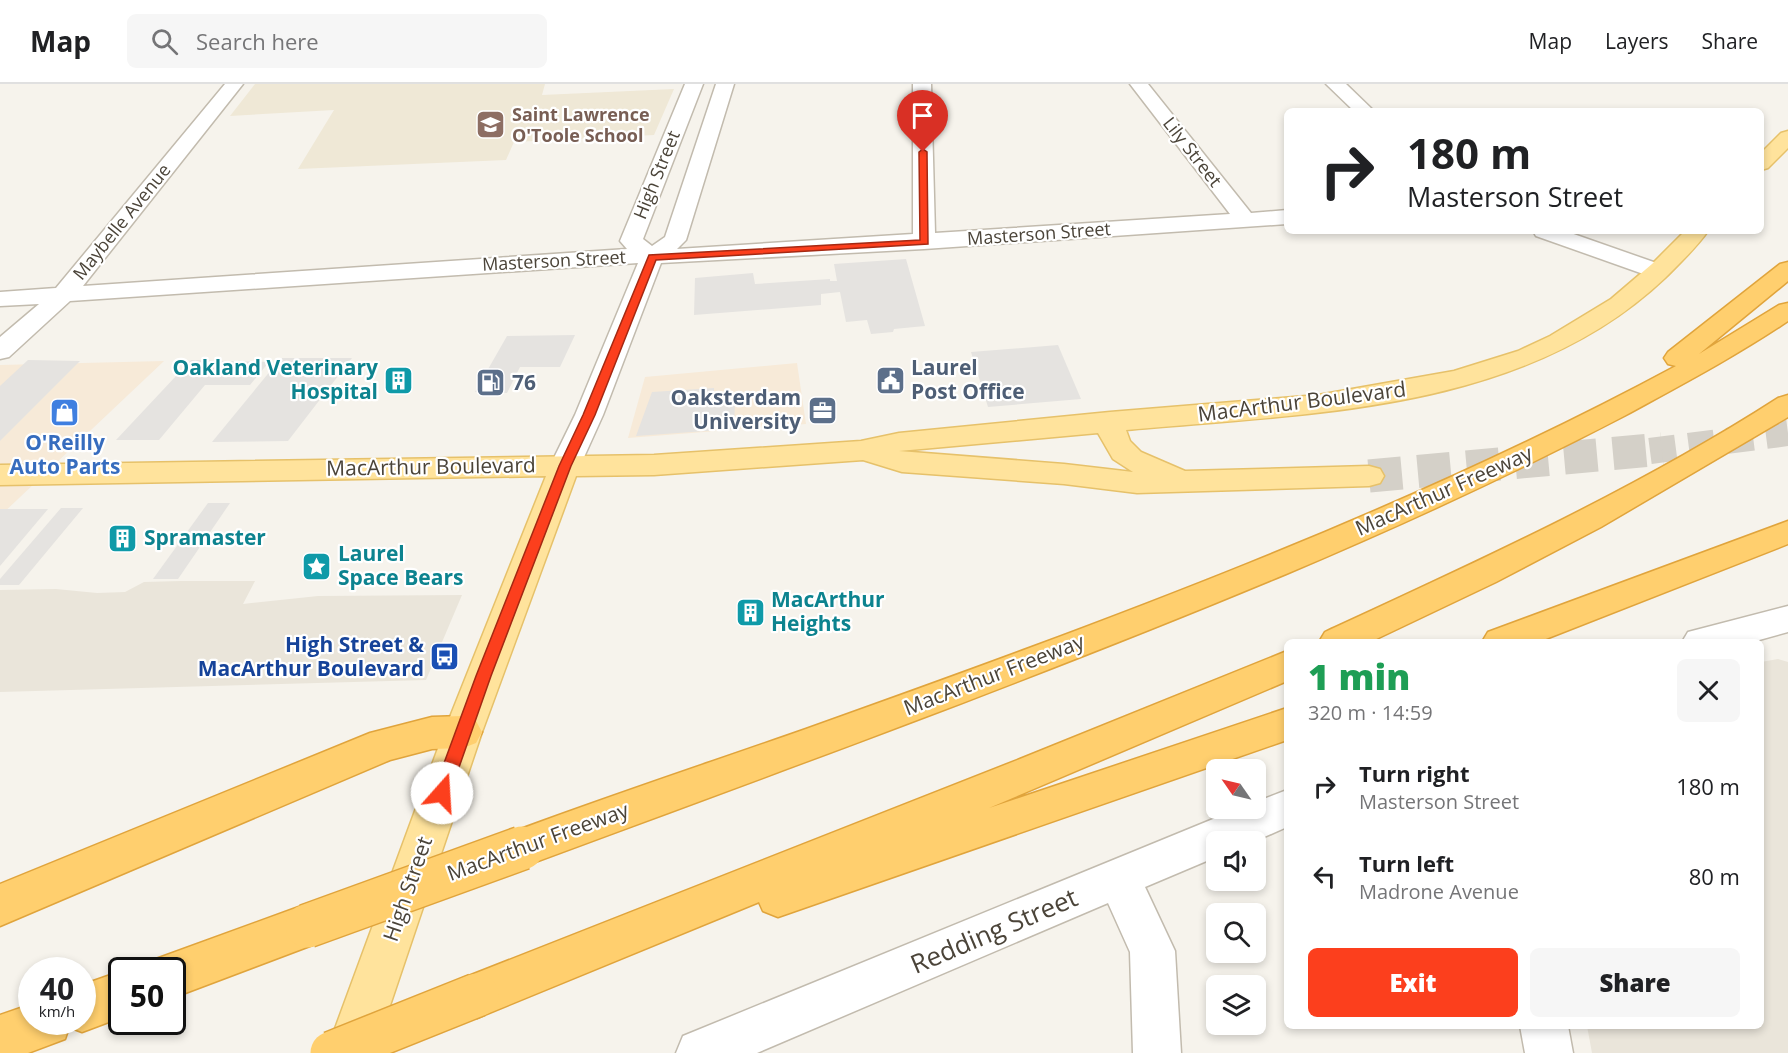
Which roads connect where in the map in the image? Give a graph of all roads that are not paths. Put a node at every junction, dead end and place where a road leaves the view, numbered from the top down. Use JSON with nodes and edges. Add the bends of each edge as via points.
{"nodes":[{"id":1,"x":234,"y":84,"type":"edge"},
{"id":2,"x":694,"y":84,"type":"edge"},
{"id":3,"x":725,"y":84,"type":"edge"},
{"id":4,"x":922,"y":84,"type":"edge"},
{"id":5,"x":1139,"y":84,"type":"edge"},
{"id":6,"x":1335,"y":84,"type":"edge"},
{"id":7,"x":1362,"y":108,"type":"edge"},
{"id":8,"x":1788,"y":136,"type":"edge"},
{"id":9,"x":1764,"y":161,"type":"edge"},
{"id":10,"x":1284,"y":217,"type":"edge"},
{"id":11,"x":1245,"y":219,"type":"junction"},
{"id":12,"x":1552,"y":234,"type":"edge"},
{"id":13,"x":1694,"y":234,"type":"edge"},
{"id":14,"x":924,"y":242,"type":"junction"},
{"id":15,"x":652,"y":257,"type":"junction"},
{"id":16,"x":1788,"y":269,"type":"edge"},
{"id":17,"x":1657,"y":271,"type":"junction"},
{"id":18,"x":63,"y":295,"type":"junction"},
{"id":19,"x":0,"y":299,"type":"edge"},
{"id":20,"x":1788,"y":310,"type":"edge"},
{"id":21,"x":0,"y":351,"type":"edge"},
{"id":22,"x":1788,"y":404,"type":"edge"},
{"id":23,"x":1614,"y":410,"type":"junction"},
{"id":24,"x":1110,"y":421,"type":"junction"},
{"id":25,"x":861,"y":451,"type":"junction"},
{"id":26,"x":565,"y":466,"type":"junction"},
{"id":27,"x":0,"y":475,"type":"edge"},
{"id":28,"x":1369,"y":476,"type":"tunnel mouth"},
{"id":29,"x":1195,"y":482,"type":"junction"},
{"id":30,"x":1788,"y":532,"type":"edge"},
{"id":31,"x":1788,"y":619,"type":"edge"},
{"id":32,"x":1343,"y":639,"type":"edge"},
{"id":33,"x":1508,"y":639,"type":"edge"},
{"id":34,"x":1711,"y":639,"type":"edge"},
{"id":35,"x":1284,"y":666,"type":"edge"},
{"id":36,"x":1284,"y":725,"type":"edge"},
{"id":37,"x":463,"y":732,"type":"junction"},
{"id":38,"x":1284,"y":809,"type":"edge"},
{"id":39,"x":1119,"y":878,"type":"junction"},
{"id":40,"x":0,"y":905,"type":"edge"},
{"id":41,"x":186,"y":970,"type":"edge"},
{"id":42,"x":477,"y":995,"type":"junction"},
{"id":43,"x":1545,"y":1029,"type":"edge"},
{"id":44,"x":18,"y":1033,"type":"edge"},
{"id":45,"x":0,"y":1039,"type":"edge"},
{"id":46,"x":332,"y":1053,"type":"edge"},
{"id":47,"x":350,"y":1053,"type":"edge"},
{"id":48,"x":699,"y":1053,"type":"edge"},
{"id":49,"x":1157,"y":1053,"type":"edge"},
{"id":50,"x":1549,"y":1053,"type":"edge"}],
"edges":[{"from":1,"to":18,"type":"street","name":"Maybelle Avenue"},
{"from":2,"to":15,"type":"street","name":"High Street","via":[[631,241]]},
{"from":3,"to":15,"type":"street","name":"High Street","via":[[675,240]]},
{"from":4,"to":14,"type":"street"},
{"from":5,"to":11,"type":"street","name":"Lily Street"},
{"from":6,"to":7,"type":"street"},
{"from":8,"to":9,"type":"main road"},
{"from":10,"to":11,"type":"street","name":"Masterson Street"},
{"from":11,"to":14,"type":"street","name":"Masterson Street"},
{"from":12,"to":17,"type":"street"},
{"from":13,"to":17,"type":"main road","name":"MacArthur Boulevard"},
{"from":14,"to":15,"type":"street","name":"Masterson Street"},
{"from":15,"to":18,"type":"street","name":"Masterson Street","via":[[601,256]]},
{"from":15,"to":26,"type":"street","name":"High Street"},
{"from":16,"to":23,"type":"highway"},
{"from":17,"to":24,"type":"main road","name":"MacArthur Boulevard","via":[[1611,311],[1572,336],[1485,372],[1407,391],[1318,404]]},
{"from":18,"to":19,"type":"street","name":"Masterson Street"},
{"from":18,"to":21,"type":"street","name":"Maybelle Avenue"},
{"from":20,"to":23,"type":"highway","name":"MacArthur Freeway"},
{"from":22,"to":32,"type":"highway","via":[[1590,519]]},
{"from":23,"to":41,"type":"highway","name":"MacArthur Freeway","bridge":true,"via":[[1428,501],[1199,598],[982,681]]},
{"from":24,"to":25,"type":"main road","name":"MacArthur Boulevard","via":[[899,442]]},
{"from":24,"to":29,"type":"main road","via":[[1112,438],[1133,460]]},
{"from":25,"to":26,"type":"main road","name":"MacArthur Boulevard","via":[[654,465]]},
{"from":25,"to":29,"type":"main road","name":"MacArthur Boulevard","via":[[913,463],[1137,483]]},
{"from":26,"to":27,"type":"main road","name":"MacArthur Boulevard"},
{"from":26,"to":37,"type":"main road","name":"High Street"},
{"from":28,"to":29,"type":"main road","name":"MacArthur Boulevard"},
{"from":30,"to":33,"type":"highway"},
{"from":31,"to":34,"type":"street"},
{"from":35,"to":42,"type":"highway"},
{"from":36,"to":42,"type":"highway","via":[[1053,806]]},
{"from":37,"to":40,"type":"highway","via":[[432,733],[384,745]]},
{"from":37,"to":47,"type":"main road","name":"High Street"},
{"from":38,"to":39,"type":"street","name":"Redding Street"},
{"from":39,"to":48,"type":"street","name":"Redding Street"},
{"from":39,"to":49,"type":"street","via":[[1152,951]]},
{"from":42,"to":46,"type":"highway","bridge":true},
{"from":43,"to":50,"type":"street"},
{"from":44,"to":45,"type":"highway"}]}
